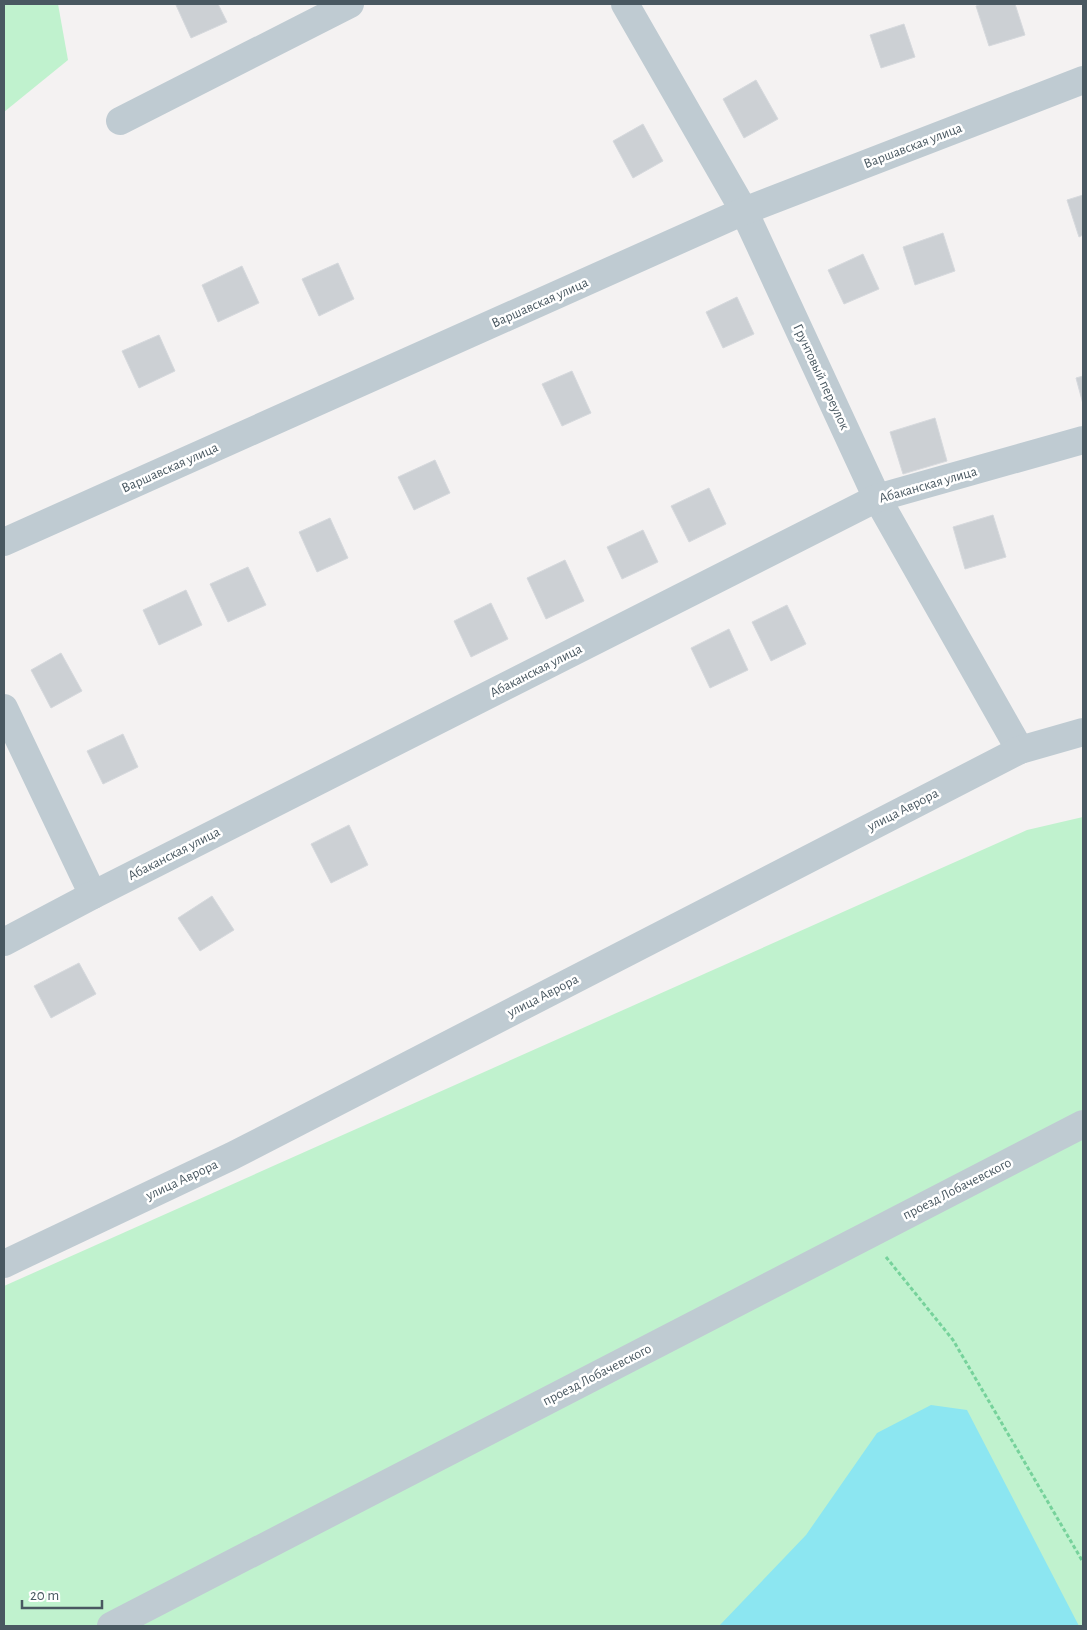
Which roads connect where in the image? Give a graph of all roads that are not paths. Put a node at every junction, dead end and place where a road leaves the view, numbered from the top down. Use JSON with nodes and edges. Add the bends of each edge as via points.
{"nodes":[{"id":1,"x":350,"y":4,"type":"edge"},
{"id":2,"x":625,"y":4,"type":"edge"},
{"id":3,"x":1083,"y":80,"type":"edge"},
{"id":4,"x":120,"y":121,"type":"dead end"},
{"id":5,"x":744,"y":211,"type":"junction"},
{"id":6,"x":1083,"y":440,"type":"edge"},
{"id":7,"x":878,"y":498,"type":"junction"},
{"id":8,"x":4,"y":542,"type":"edge"},
{"id":9,"x":4,"y":708,"type":"edge"},
{"id":10,"x":1083,"y":732,"type":"edge"},
{"id":11,"x":1020,"y":750,"type":"junction"},
{"id":12,"x":93,"y":896,"type":"junction"},
{"id":13,"x":4,"y":942,"type":"edge"},
{"id":14,"x":1083,"y":1124,"type":"edge"},
{"id":15,"x":4,"y":1264,"type":"edge"},
{"id":16,"x":111,"y":1626,"type":"edge"}],
"edges":[{"from":1,"to":4,"type":"street"},
{"from":2,"to":5,"type":"street","name":"Грунтовый переулок"},
{"from":3,"to":5,"type":"street","name":"Варшавская улица"},
{"from":5,"to":7,"type":"street","name":"Грунтовый переулок"},
{"from":5,"to":8,"type":"street","name":"Варшавская улица"},
{"from":6,"to":7,"type":"street","name":"Абаканская улица"},
{"from":7,"to":11,"type":"street","name":"Грунтовый переулок"},
{"from":7,"to":12,"type":"street","name":"Абаканская улица"},
{"from":9,"to":12,"type":"street"},
{"from":10,"to":11,"type":"street","name":"улица Аврора"},
{"from":11,"to":15,"type":"street","name":"улица Аврора","via":[[232,1156]]},
{"from":12,"to":13,"type":"street","name":"Абаканская улица"},
{"from":14,"to":16,"type":"street","name":"проезд Лобачевского"}]}
